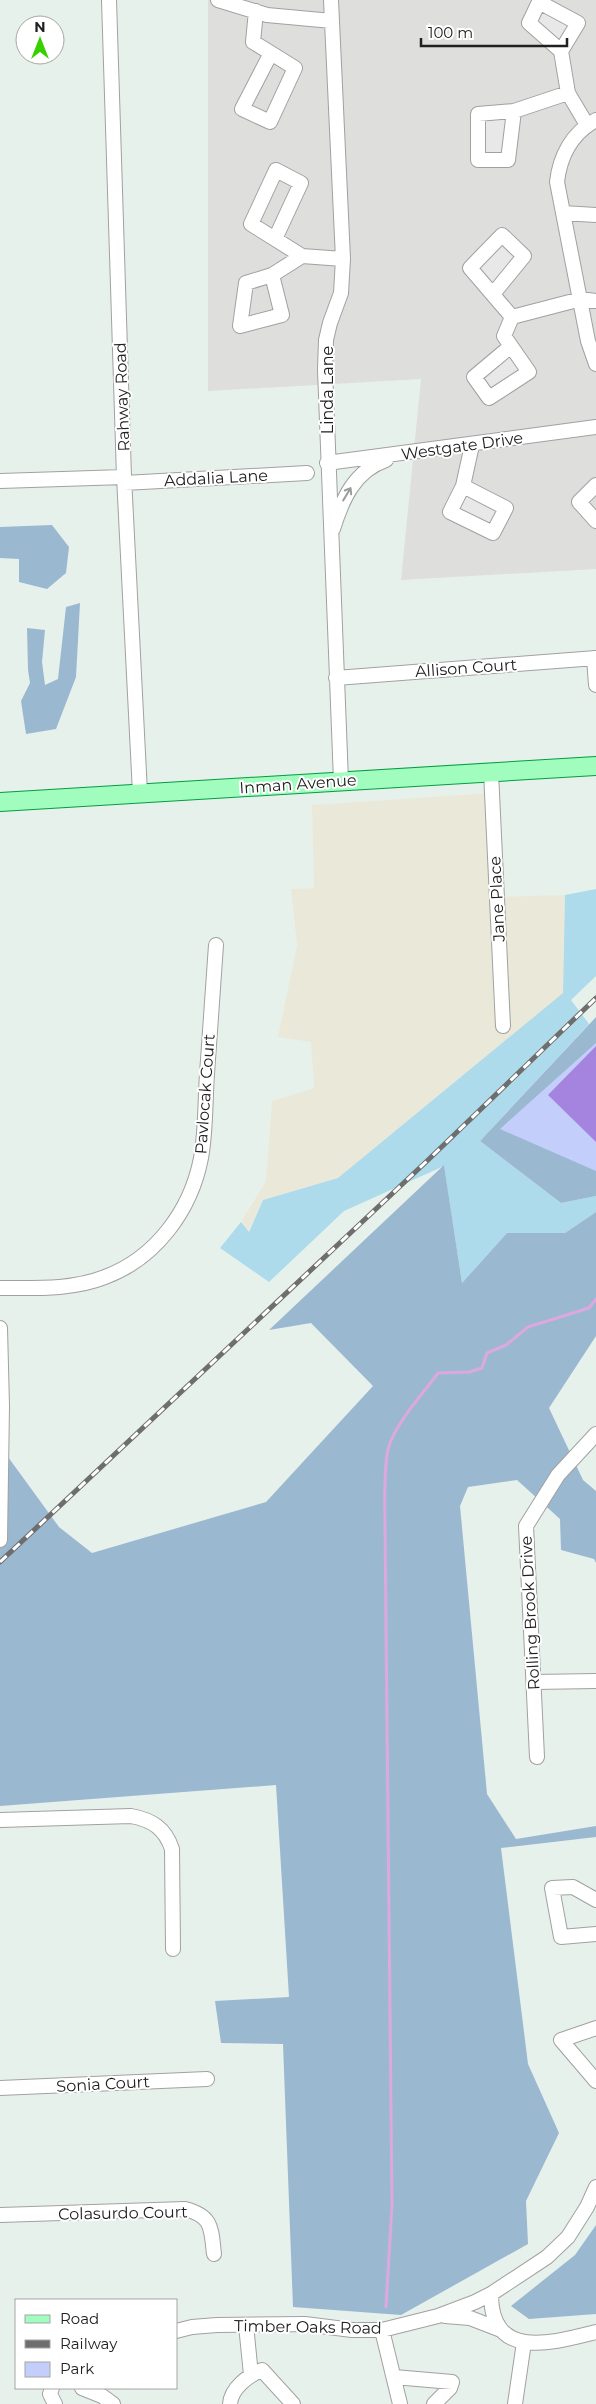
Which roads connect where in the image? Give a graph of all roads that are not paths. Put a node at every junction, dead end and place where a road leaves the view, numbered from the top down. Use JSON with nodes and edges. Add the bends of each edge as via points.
{"nodes":[{"id":1,"x":108,"y":0,"type":"edge"},
{"id":2,"x":218,"y":0,"type":"edge"},
{"id":3,"x":331,"y":0,"type":"edge"},
{"id":4,"x":256,"y":11,"type":"junction"},
{"id":5,"x":332,"y":21,"type":"junction"},
{"id":6,"x":561,"y":51,"type":"dead end"},
{"id":7,"x":270,"y":53,"type":"junction"},
{"id":8,"x":568,"y":93,"type":"junction"},
{"id":9,"x":514,"y":111,"type":"dead end"},
{"id":10,"x":592,"y":123,"type":"edge"},
{"id":11,"x":563,"y":213,"type":"junction"},
{"id":12,"x":596,"y":214,"type":"edge"},
{"id":13,"x":275,"y":239,"type":"junction"},
{"id":14,"x":302,"y":256,"type":"junction"},
{"id":15,"x":343,"y":259,"type":"junction"},
{"id":16,"x":272,"y":275,"type":"dead end"},
{"id":17,"x":493,"y":294,"type":"dead end"},
{"id":18,"x":581,"y":300,"type":"junction"},
{"id":19,"x":596,"y":300,"type":"edge"},
{"id":20,"x":512,"y":317,"type":"junction"},
{"id":21,"x":511,"y":346,"type":"dead end"},
{"id":22,"x":596,"y":364,"type":"edge"},
{"id":23,"x":595,"y":430,"type":"edge"},
{"id":24,"x":472,"y":445,"type":"junction"},
{"id":25,"x":420,"y":452,"type":"junction"},
{"id":26,"x":327,"y":463,"type":"junction"},
{"id":27,"x":307,"y":472,"type":"dead end"},
{"id":28,"x":124,"y":480,"type":"junction"},
{"id":29,"x":0,"y":481,"type":"edge"},
{"id":30,"x":596,"y":485,"type":"edge"},
{"id":31,"x":464,"y":486,"type":"dead end"},
{"id":32,"x":596,"y":521,"type":"edge"},
{"id":33,"x":330,"y":539,"type":"junction"},
{"id":34,"x":595,"y":658,"type":"edge"},
{"id":35,"x":336,"y":678,"type":"junction"},
{"id":36,"x":596,"y":685,"type":"edge"},
{"id":37,"x":596,"y":766,"type":"edge"},
{"id":38,"x":491,"y":772,"type":"junction"},
{"id":39,"x":341,"y":781,"type":"junction"},
{"id":40,"x":140,"y":794,"type":"junction"},
{"id":41,"x":0,"y":802,"type":"edge"},
{"id":42,"x":216,"y":945,"type":"dead end"},
{"id":43,"x":503,"y":1026,"type":"dead end"},
{"id":44,"x":0,"y":1288,"type":"edge"},
{"id":45,"x":0,"y":1328,"type":"edge"},
{"id":46,"x":596,"y":1434,"type":"edge"},
{"id":47,"x":0,"y":1540,"type":"edge"},
{"id":48,"x":596,"y":1681,"type":"edge"},
{"id":49,"x":534,"y":1682,"type":"junction"},
{"id":50,"x":537,"y":1757,"type":"dead end"},
{"id":51,"x":0,"y":1820,"type":"edge"},
{"id":52,"x":596,"y":1900,"type":"edge"},
{"id":53,"x":596,"y":1934,"type":"edge"},
{"id":54,"x":173,"y":1949,"type":"dead end"},
{"id":55,"x":596,"y":2028,"type":"edge"},
{"id":56,"x":207,"y":2079,"type":"dead end"},
{"id":57,"x":596,"y":2081,"type":"edge"},
{"id":58,"x":0,"y":2088,"type":"edge"},
{"id":59,"x":596,"y":2186,"type":"edge"},
{"id":60,"x":0,"y":2215,"type":"edge"},
{"id":61,"x":214,"y":2254,"type":"dead end"},
{"id":62,"x":491,"y":2294,"type":"junction"},
{"id":63,"x":438,"y":2316,"type":"junction"},
{"id":64,"x":246,"y":2325,"type":"junction"},
{"id":65,"x":178,"y":2330,"type":"edge"},
{"id":66,"x":382,"y":2330,"type":"junction"},
{"id":67,"x":502,"y":2330,"type":"junction"},
{"id":68,"x":596,"y":2332,"type":"edge"},
{"id":69,"x":524,"y":2342,"type":"junction"},
{"id":70,"x":251,"y":2375,"type":"junction"},
{"id":71,"x":394,"y":2377,"type":"junction"},
{"id":72,"x":52,"y":2389,"type":"edge"},
{"id":73,"x":84,"y":2389,"type":"edge"},
{"id":74,"x":105,"y":2398,"type":"edge"},
{"id":75,"x":55,"y":2404,"type":"edge"},
{"id":76,"x":230,"y":2404,"type":"edge"},
{"id":77,"x":293,"y":2404,"type":"edge"},
{"id":78,"x":400,"y":2404,"type":"edge"},
{"id":79,"x":434,"y":2404,"type":"edge"},
{"id":80,"x":515,"y":2404,"type":"edge"}],
"edges":[{"from":1,"to":28,"type":"street","name":"Rahway Road"},
{"from":2,"to":4,"type":"street"},
{"from":3,"to":5,"type":"street","name":"Linda Lane"},
{"from":4,"to":5,"type":"street","via":[[281,17]]},
{"from":4,"to":7,"type":"street","via":[[253,42]]},
{"from":5,"to":15,"type":"street","name":"Linda Lane"},
{"from":6,"to":8,"type":"street"},
{"from":7,"to":7,"type":"street","via":[[295,68],[270,122],[242,110]]},
{"from":8,"to":9,"type":"street"},
{"from":8,"to":10,"type":"street"},
{"from":10,"to":11,"type":"street","via":[[568,146],[560,164],[558,190]]},
{"from":11,"to":12,"type":"street"},
{"from":11,"to":18,"type":"street","via":[[572,270]]},
{"from":13,"to":13,"type":"street","via":[[250,224],[276,170],[301,183]]},
{"from":13,"to":14,"type":"street"},
{"from":14,"to":15,"type":"street"},
{"from":14,"to":16,"type":"street"},
{"from":15,"to":26,"type":"street","name":"Linda Lane","via":[[341,293],[326,340]]},
{"from":17,"to":20,"type":"street"},
{"from":18,"to":19,"type":"street"},
{"from":18,"to":20,"type":"street"},
{"from":18,"to":22,"type":"street","via":[[588,341]]},
{"from":20,"to":21,"type":"street","via":[[504,336]]},
{"from":23,"to":24,"type":"street","name":"Westgate Drive"},
{"from":24,"to":25,"type":"street","name":"Westgate Drive"},
{"from":24,"to":31,"type":"street"},
{"from":25,"to":26,"type":"street","name":"Westgate Drive"},
{"from":33,"to":25,"type":"street","one_way":true,"via":[[348,489],[360,476],[383,460]]},
{"from":26,"to":33,"type":"street","name":"Linda Lane"},
{"from":27,"to":28,"type":"street","name":"Addalia Lane"},
{"from":28,"to":29,"type":"street","name":"Addalia Lane"},
{"from":28,"to":40,"type":"street","name":"Rahway Road"},
{"from":30,"to":32,"type":"street","via":[[578,502]]},
{"from":33,"to":35,"type":"street","name":"Linda Lane"},
{"from":34,"to":35,"type":"street","name":"Allison Court"},
{"from":34,"to":36,"type":"street"},
{"from":35,"to":39,"type":"street","name":"Linda Lane"},
{"from":37,"to":38,"type":"main road","name":"Inman Avenue"},
{"from":38,"to":39,"type":"main road","name":"Inman Avenue"},
{"from":38,"to":43,"type":"street","name":"Jane Place"},
{"from":39,"to":40,"type":"main road","name":"Inman Avenue"},
{"from":40,"to":41,"type":"main road","name":"Inman Avenue"},
{"from":42,"to":44,"type":"street","name":"Pavlocak Court","via":[[201,1157],[182,1210],[161,1239],[144,1255],[112,1274],[81,1284]]},
{"from":45,"to":47,"type":"street"},
{"from":46,"to":49,"type":"street","name":"Rolling Brook Drive","via":[[558,1475],[526,1526]]},
{"from":48,"to":49,"type":"street"},
{"from":49,"to":50,"type":"street","name":"Rolling Brook Drive"},
{"from":51,"to":54,"type":"street","via":[[132,1816],[148,1819],[168,1836],[172,1849]]},
{"from":52,"to":53,"type":"street","via":[[573,1887],[552,1888],[561,1936]]},
{"from":55,"to":57,"type":"street","via":[[561,2040]]},
{"from":56,"to":58,"type":"street","name":"Sonia Court"},
{"from":59,"to":62,"type":"street","name":"Timber Oaks Road","via":[[588,2207],[568,2237],[547,2257]]},
{"from":60,"to":61,"type":"street","name":"Colasurdo Court","via":[[185,2209],[206,2218],[211,2228]]},
{"from":62,"to":63,"type":"street","name":"Timber Oaks Road"},
{"from":62,"to":67,"type":"street","via":[[492,2312]]},
{"from":63,"to":66,"type":"street","name":"Timber Oaks Road"},
{"from":63,"to":67,"type":"street","via":[[470,2318]]},
{"from":64,"to":65,"type":"street","name":"Timber Oaks Road"},
{"from":64,"to":66,"type":"street","name":"Timber Oaks Road","via":[[305,2324]]},
{"from":64,"to":70,"type":"street"},
{"from":66,"to":71,"type":"street"},
{"from":67,"to":69,"type":"street"},
{"from":68,"to":69,"type":"street","via":[[551,2344]]},
{"from":69,"to":80,"type":"street"},
{"from":70,"to":76,"type":"street","via":[[238,2387]]},
{"from":70,"to":77,"type":"street","via":[[262,2370]]},
{"from":71,"to":78,"type":"street"},
{"from":71,"to":79,"type":"street","via":[[452,2382]]},
{"from":72,"to":75,"type":"street","via":[[50,2394]]},
{"from":73,"to":74,"type":"street"}]}
